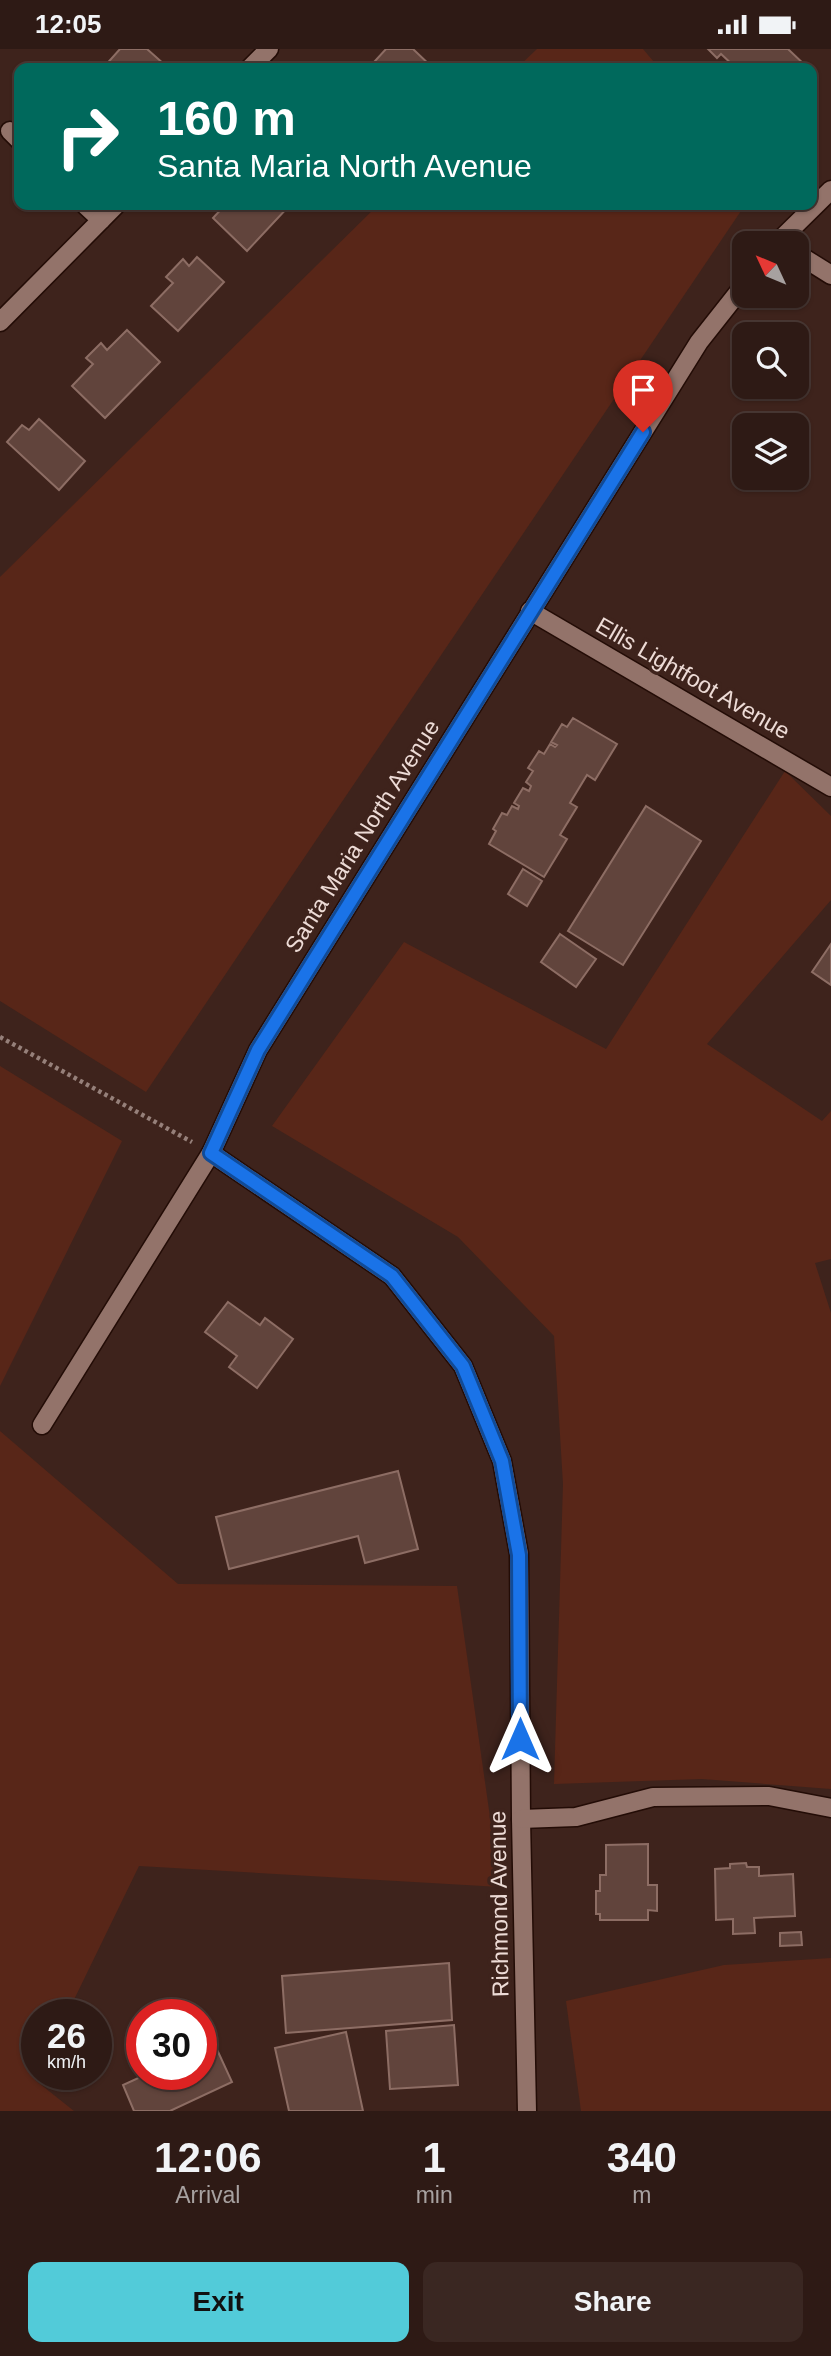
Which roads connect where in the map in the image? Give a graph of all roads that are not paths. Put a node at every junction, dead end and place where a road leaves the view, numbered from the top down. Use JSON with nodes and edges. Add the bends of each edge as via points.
{"nodes":[{"id":1,"x":269,"y":49,"type":"edge"},
{"id":2,"x":255,"y":63,"type":"edge"},
{"id":3,"x":831,"y":190,"type":"edge"},
{"id":4,"x":817,"y":204,"type":"edge"},
{"id":5,"x":90,"y":210,"type":"edge"},
{"id":6,"x":111,"y":210,"type":"edge"},
{"id":7,"x":811,"y":210,"type":"edge"},
{"id":8,"x":101,"y":220,"type":"junction"},
{"id":9,"x":790,"y":231,"type":"edge"},
{"id":10,"x":809,"y":261,"type":"edge"},
{"id":11,"x":831,"y":275,"type":"edge"},
{"id":12,"x":732,"y":300,"type":"edge"},
{"id":13,"x":0,"y":322,"type":"edge"},
{"id":14,"x":530,"y":611,"type":"junction"},
{"id":15,"x":831,"y":787,"type":"edge"},
{"id":16,"x":211,"y":1153,"type":"junction"},
{"id":17,"x":42,"y":1425,"type":"dead end"},
{"id":18,"x":831,"y":1808,"type":"edge"},
{"id":19,"x":521,"y":1819,"type":"junction"},
{"id":20,"x":527,"y":2111,"type":"edge"}],
"edges":[{"from":1,"to":2,"type":"street"},
{"from":3,"to":4,"type":"street"},
{"from":5,"to":8,"type":"street"},
{"from":6,"to":8,"type":"street"},
{"from":7,"to":9,"type":"street"},
{"from":8,"to":13,"type":"street"},
{"from":10,"to":11,"type":"street"},
{"from":12,"to":14,"type":"street","name":"Santa Maria North Avenue","via":[[699,342]]},
{"from":14,"to":15,"type":"street","name":"Ellis Lightfoot Avenue"},
{"from":14,"to":16,"type":"street","name":"Santa Maria North Avenue","via":[[258,1050]]},
{"from":16,"to":17,"type":"street","name":"Santa Maria North Avenue"},
{"from":16,"to":19,"type":"street","name":"Richmond Avenue","via":[[392,1276],[463,1366],[502,1461],[519,1555]]},
{"from":18,"to":19,"type":"street","via":[[769,1796],[653,1797],[576,1817]]},
{"from":19,"to":20,"type":"street","name":"Richmond Avenue"}]}
